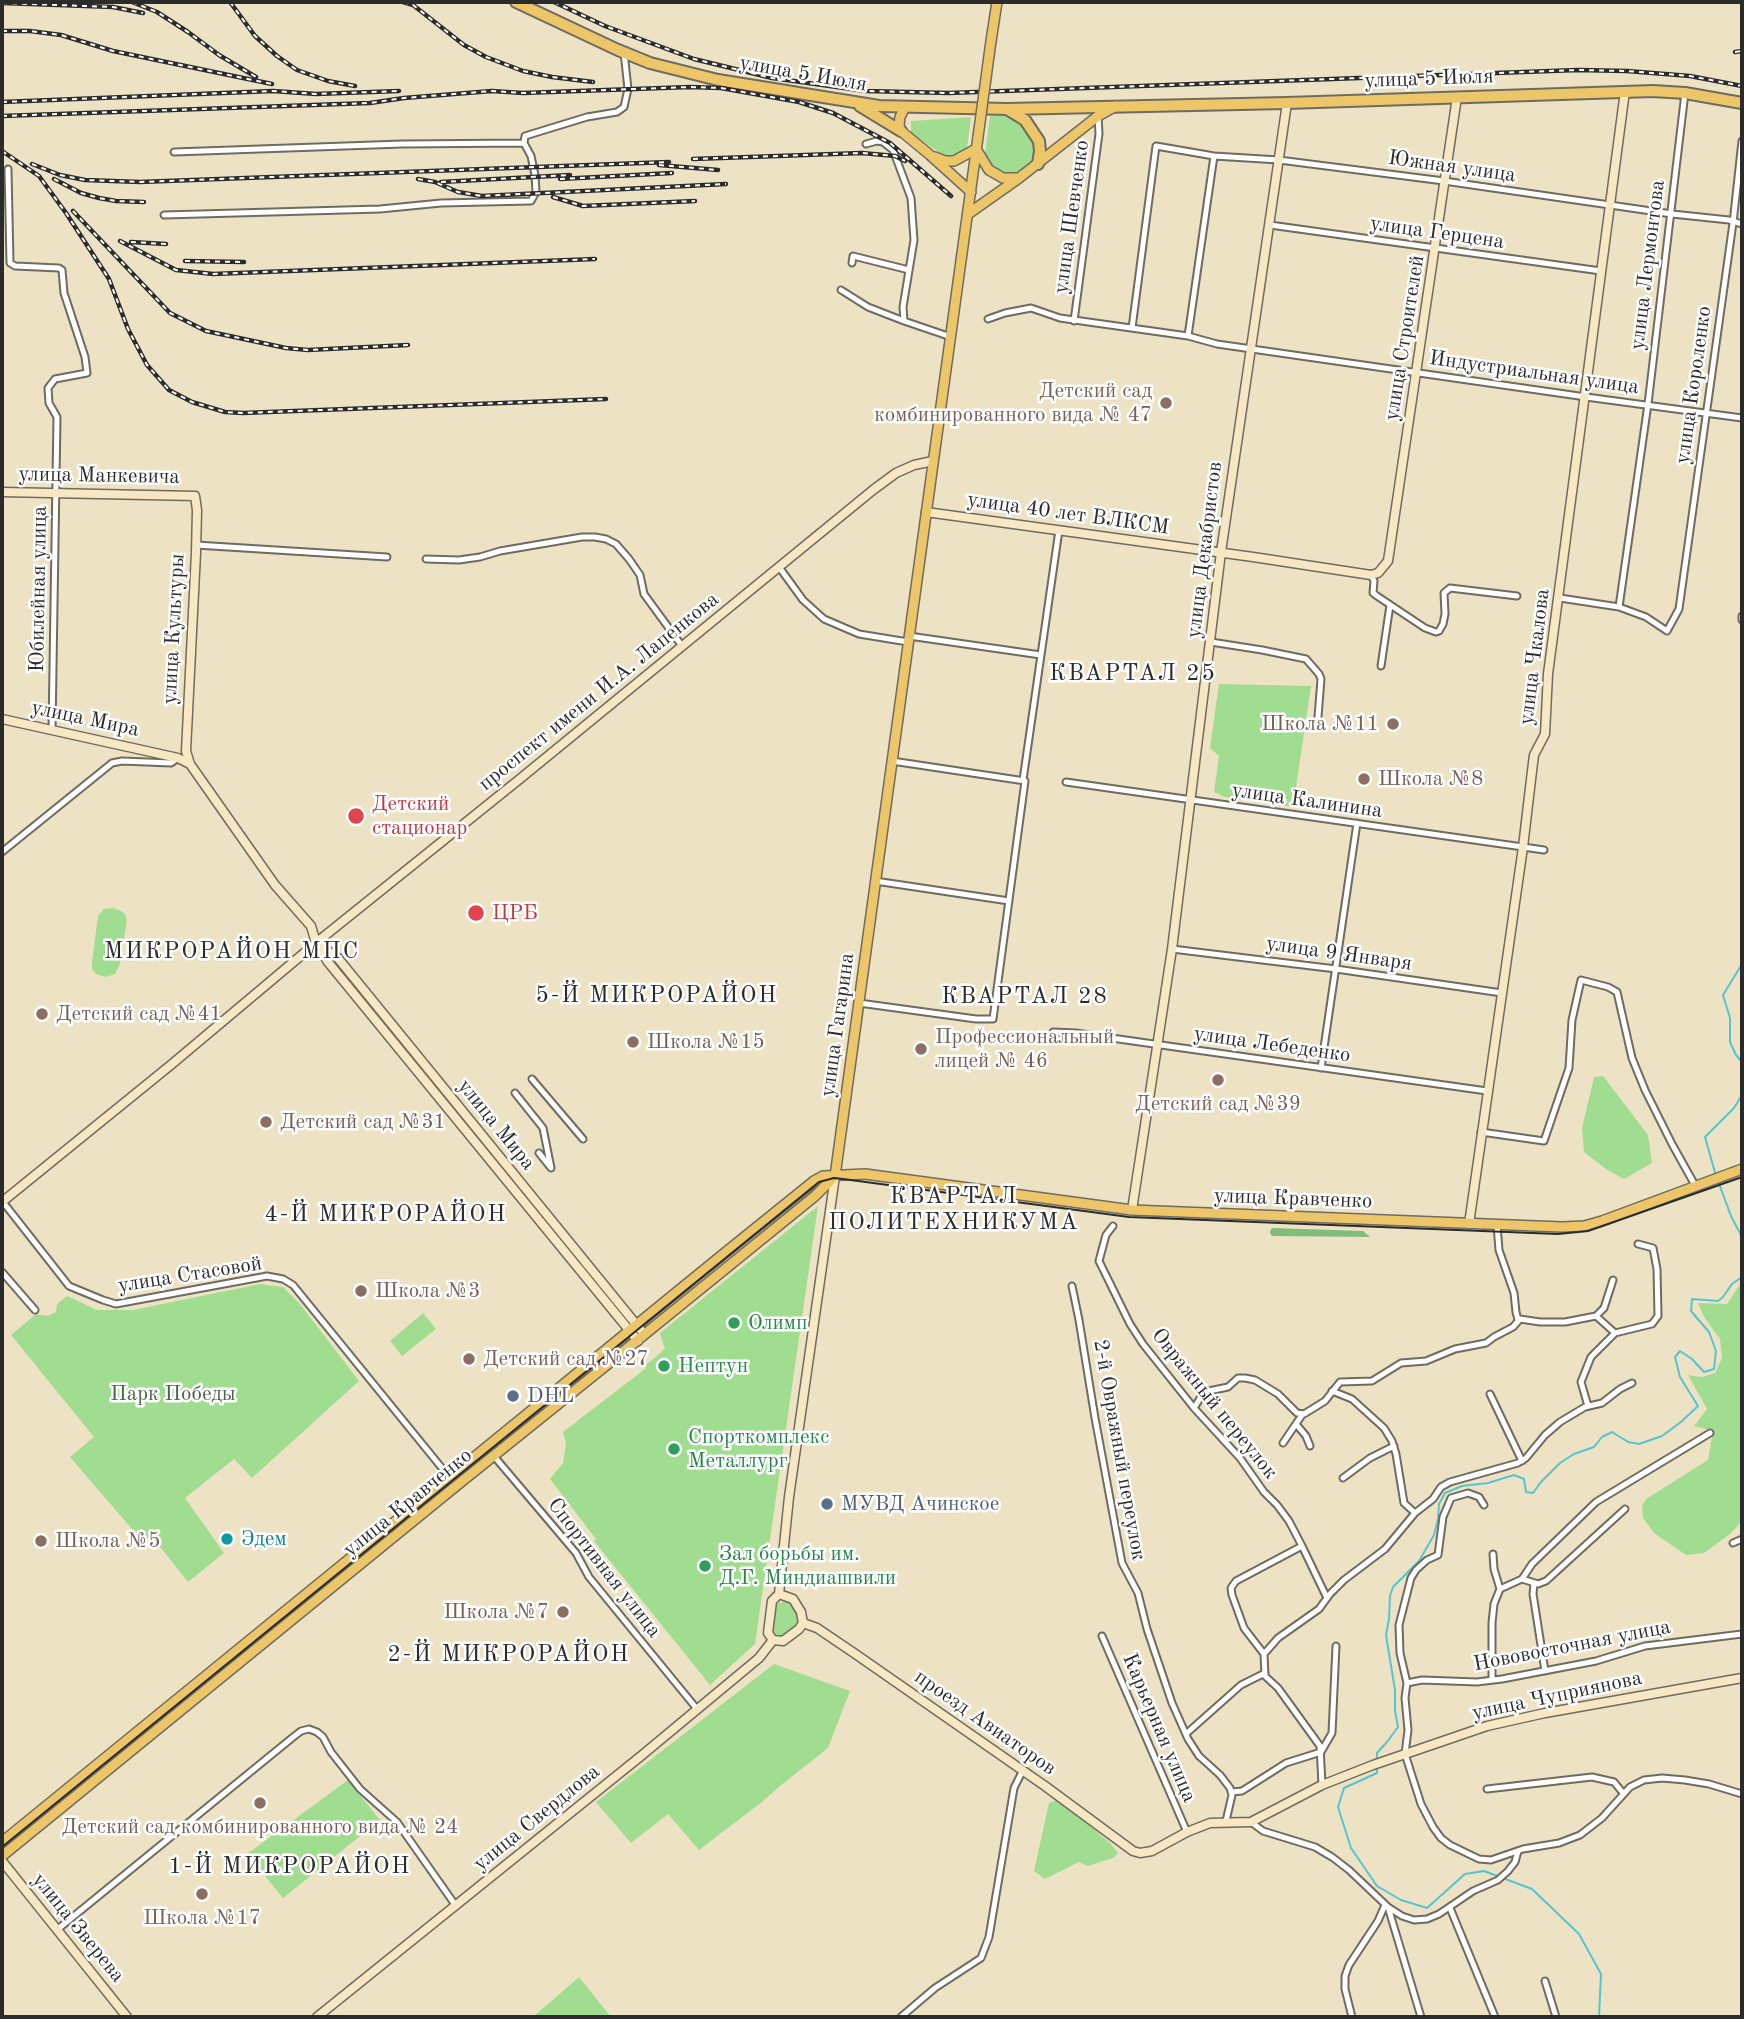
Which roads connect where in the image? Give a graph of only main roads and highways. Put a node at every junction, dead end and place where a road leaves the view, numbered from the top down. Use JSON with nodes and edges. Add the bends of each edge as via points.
{"nodes":[{"id":1,"x":516,"y":2,"type":"edge"},
{"id":2,"x":997,"y":2,"type":"edge"},
{"id":3,"x":1625,"y":92,"type":"junction"},
{"id":4,"x":1457,"y":97,"type":"junction"},
{"id":5,"x":851,"y":102,"type":"junction"},
{"id":6,"x":1287,"y":103,"type":"junction"},
{"id":7,"x":1742,"y":103,"type":"edge"},
{"id":8,"x":905,"y":107,"type":"junction"},
{"id":9,"x":1007,"y":109,"type":"junction"},
{"id":10,"x":1098,"y":111,"type":"junction"},
{"id":11,"x":901,"y":131,"type":"junction"},
{"id":12,"x":976,"y":149,"type":"junction"},
{"id":13,"x":930,"y":155,"type":"junction"},
{"id":14,"x":1038,"y":164,"type":"junction"},
{"id":15,"x":1020,"y":178,"type":"junction"},
{"id":16,"x":971,"y":192,"type":"junction"},
{"id":17,"x":968,"y":214,"type":"junction"},
{"id":18,"x":933,"y":461,"type":"junction"},
{"id":19,"x":2,"y":492,"type":"edge"},
{"id":20,"x":195,"y":496,"type":"joint"},
{"id":21,"x":926,"y":512,"type":"junction"},
{"id":22,"x":1222,"y":552,"type":"junction"},
{"id":23,"x":1371,"y":575,"type":"joint"},
{"id":24,"x":2,"y":719,"type":"edge"},
{"id":25,"x":190,"y":764,"type":"junction"},
{"id":26,"x":316,"y":943,"type":"junction"},
{"id":27,"x":1742,"y":1169,"type":"edge"},
{"id":28,"x":835,"y":1176,"type":"junction"},
{"id":29,"x":4,"y":1198,"type":"edge"},
{"id":30,"x":1132,"y":1210,"type":"junction"},
{"id":31,"x":1469,"y":1224,"type":"junction"},
{"id":32,"x":634,"y":1329,"type":"junction"},
{"id":33,"x":641,"y":1337,"type":"junction"},
{"id":34,"x":779,"y":1594,"type":"junction"},
{"id":35,"x":803,"y":1622,"type":"junction"},
{"id":36,"x":773,"y":1640,"type":"junction"},
{"id":37,"x":1742,"y":1678,"type":"edge"},
{"id":38,"x":95,"y":1772,"type":"junction"},
{"id":39,"x":46,"y":1813,"type":"junction"},
{"id":40,"x":2,"y":1842,"type":"edge"},
{"id":41,"x":1146,"y":1853,"type":"joint"},
{"id":42,"x":2,"y":1858,"type":"edge"},
{"id":43,"x":127,"y":2017,"type":"edge"},
{"id":44,"x":317,"y":2017,"type":"edge"}],
"edges":[{"from":1,"to":5,"type":"highway","name":"улица 5 Июля","via":[[650,63]]},
{"from":2,"to":12,"type":"main road","name":"улица Гагарина","bridge":true},
{"from":3,"to":4,"type":"highway","name":"улица 5 Июля"},
{"from":3,"to":7,"type":"highway","name":"улица 5 Июля","via":[[1685,93]]},
{"from":3,"to":31,"type":"main road","name":"улица Чкалова","via":[[1548,674],[1545,734],[1534,755]]},
{"from":4,"to":6,"type":"highway","name":"улица 5 Июля"},
{"from":4,"to":23,"type":"main road","name":"улица Строителей","via":[[1388,561]]},
{"from":5,"to":8,"type":"highway","name":"улица 5 Июля"},
{"from":5,"to":11,"type":"highway"},
{"from":6,"to":10,"type":"highway","name":"улица 5 Июля","via":[[1116,106]]},
{"from":6,"to":22,"type":"main road","name":"улица Декабристов"},
{"from":8,"to":9,"type":"highway","name":"улица 5 Июля"},
{"from":8,"to":11,"type":"main road"},
{"from":9,"to":10,"type":"highway","name":"улица 5 Июля"},
{"from":9,"to":14,"type":"highway","via":[[1025,121],[1039,141]]},
{"from":10,"to":14,"type":"main road"},
{"from":11,"to":13,"type":"main road"},
{"from":12,"to":13,"type":"main road","via":[[954,161]]},
{"from":12,"to":15,"type":"main road","via":[[989,170],[1003,178]]},
{"from":12,"to":16,"type":"main road","name":"улица Гагарина"},
{"from":13,"to":16,"type":"main road"},
{"from":14,"to":15,"type":"main road"},
{"from":15,"to":17,"type":"main road"},
{"from":16,"to":17,"type":"main road","name":"улица Гагарина"},
{"from":17,"to":18,"type":"main road","name":"улица Гагарина"},
{"from":18,"to":21,"type":"main road","name":"улица Гагарина"},
{"from":18,"to":26,"type":"main road","name":"проспект имени И.А. Лапенкова","via":[[896,473]]},
{"from":19,"to":20,"type":"main road","name":"улица Манкевича"},
{"from":20,"to":25,"type":"main road","name":"улица Культуры","via":[[186,751]]},
{"from":21,"to":22,"type":"main road","name":"улица 40 лет ВЛКСМ"},
{"from":21,"to":28,"type":"main road","name":"улица Гагарина"},
{"from":22,"to":23,"type":"main road","name":"улица 40 лет ВЛКСМ"},
{"from":22,"to":30,"type":"main road","name":"улица Декабристов","via":[[1172,949]]},
{"from":24,"to":25,"type":"main road","name":"улица Мира"},
{"from":25,"to":26,"type":"main road","name":"улица Мира","via":[[275,885],[311,926]]},
{"from":26,"to":29,"type":"main road","name":"проспект имени И.А. Лапенкова"},
{"from":26,"to":32,"type":"main road","name":"улица Мира","via":[[337,957]]},
{"from":27,"to":31,"type":"main road","name":"улица Кравченко","via":[[1584,1226]]},
{"from":28,"to":30,"type":"main road","name":"улица Кравченко","via":[[864,1174]]},
{"from":28,"to":32,"type":"main road","name":"улица Кравченко","via":[[814,1181]]},
{"from":28,"to":33,"type":"main road","name":"улица Кравченко"},
{"from":28,"to":34,"type":"main road","name":"улица Гагарина"},
{"from":30,"to":31,"type":"main road","name":"улица Кравченко"},
{"from":32,"to":33,"type":"main road","name":"улица Мира"},
{"from":32,"to":38,"type":"main road","name":"улица Кравченко","via":[[119,1746]]},
{"from":33,"to":38,"type":"main road","name":"улица Кравченко","via":[[125,1755]]},
{"from":34,"to":35,"type":"main road","via":[[793,1599]]},
{"from":34,"to":36,"type":"main road","via":[[771,1608],[768,1633]]},
{"from":35,"to":36,"type":"main road","via":[[783,1641]]},
{"from":35,"to":41,"type":"main road","name":"проезд Авиаторов","via":[[1023,1770],[1133,1851]]},
{"from":36,"to":44,"type":"main road","name":"улица Свердлова","via":[[759,1658]]},
{"from":37,"to":41,"type":"main road","name":"улица Чуприянова","via":[[1487,1726],[1322,1785],[1251,1822],[1210,1823]]},
{"from":38,"to":39,"type":"main road","name":"улица Кравченко"},
{"from":39,"to":40,"type":"main road","name":"улица Кравченко"},
{"from":39,"to":42,"type":"main road","name":"улица Кравченко"},
{"from":42,"to":43,"type":"main road","name":"улица Зверева"}]}
